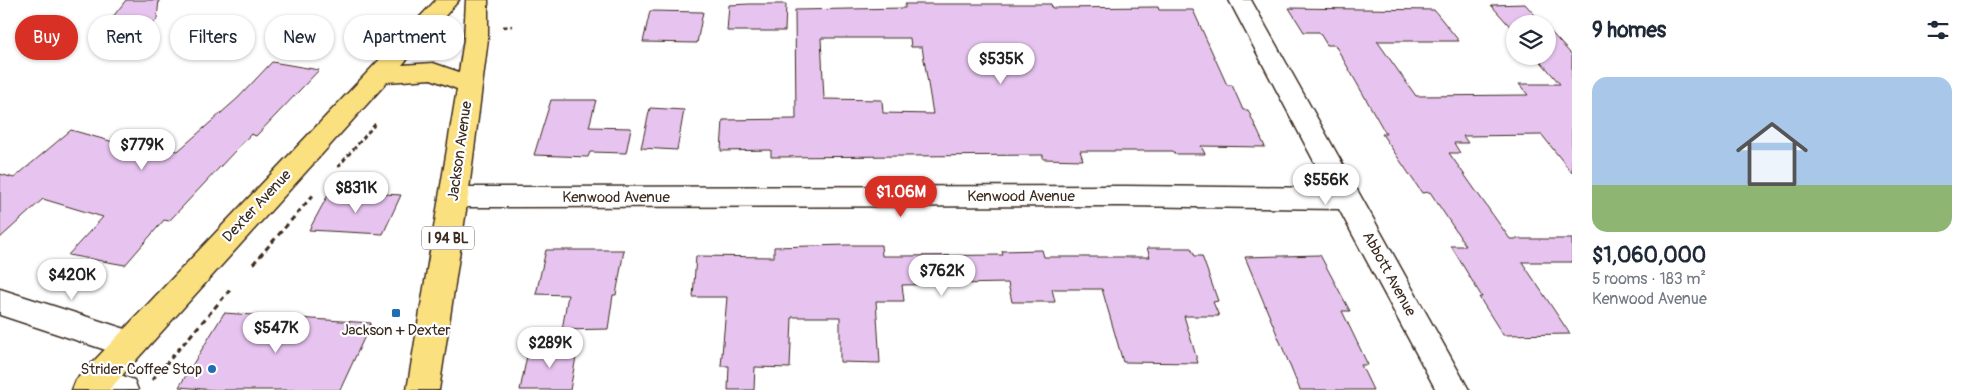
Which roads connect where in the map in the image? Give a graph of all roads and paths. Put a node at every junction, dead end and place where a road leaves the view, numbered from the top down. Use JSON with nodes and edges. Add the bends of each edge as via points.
{"nodes":[{"id":1,"x":448,"y":0,"type":"edge"},
{"id":2,"x":477,"y":0,"type":"edge"},
{"id":3,"x":1240,"y":0,"type":"edge"},
{"id":4,"x":512,"y":26,"type":"dead end"},
{"id":5,"x":502,"y":27,"type":"dead end"},
{"id":6,"x":379,"y":74,"type":"junction"},
{"id":7,"x":469,"y":85,"type":"junction"},
{"id":8,"x":377,"y":122,"type":"dead end"},
{"id":9,"x":338,"y":167,"type":"dead end"},
{"id":10,"x":315,"y":193,"type":"dead end"},
{"id":11,"x":454,"y":197,"type":"junction"},
{"id":12,"x":1347,"y":200,"type":"junction"},
{"id":13,"x":253,"y":264,"type":"dead end"},
{"id":14,"x":230,"y":290,"type":"dead end"},
{"id":15,"x":0,"y":302,"type":"edge"},
{"id":16,"x":130,"y":344,"type":"junction"},
{"id":17,"x":114,"y":386,"type":"edge"},
{"id":18,"x":423,"y":390,"type":"edge"},
{"id":19,"x":1453,"y":390,"type":"edge"}],
"edges":[{"from":1,"to":6,"type":"main road","name":"Dexter Avenue"},
{"from":2,"to":7,"type":"main road","name":"Jackson Avenue","number":"I 94 BL","via":[[476,40]]},
{"from":3,"to":12,"type":"street","name":"Abbott Avenue"},
{"from":4,"to":5,"type":"path"},
{"from":6,"to":7,"type":"main road","via":[[433,71]]},
{"from":6,"to":16,"type":"main road","name":"Dexter Avenue"},
{"from":7,"to":11,"type":"main road","name":"Jackson Avenue","number":"I 94 BL"},
{"from":8,"to":9,"type":"path"},
{"from":10,"to":13,"type":"path"},
{"from":11,"to":12,"type":"street","name":"Kenwood Avenue","via":[[1124,196]]},
{"from":11,"to":18,"type":"main road","name":"Jackson Avenue","number":"I 94 BL"},
{"from":12,"to":19,"type":"street","name":"Abbott Avenue"},
{"from":14,"to":17,"type":"path"},
{"from":15,"to":16,"type":"street"},
{"from":16,"to":17,"type":"main road","name":"Dexter Avenue"}]}
